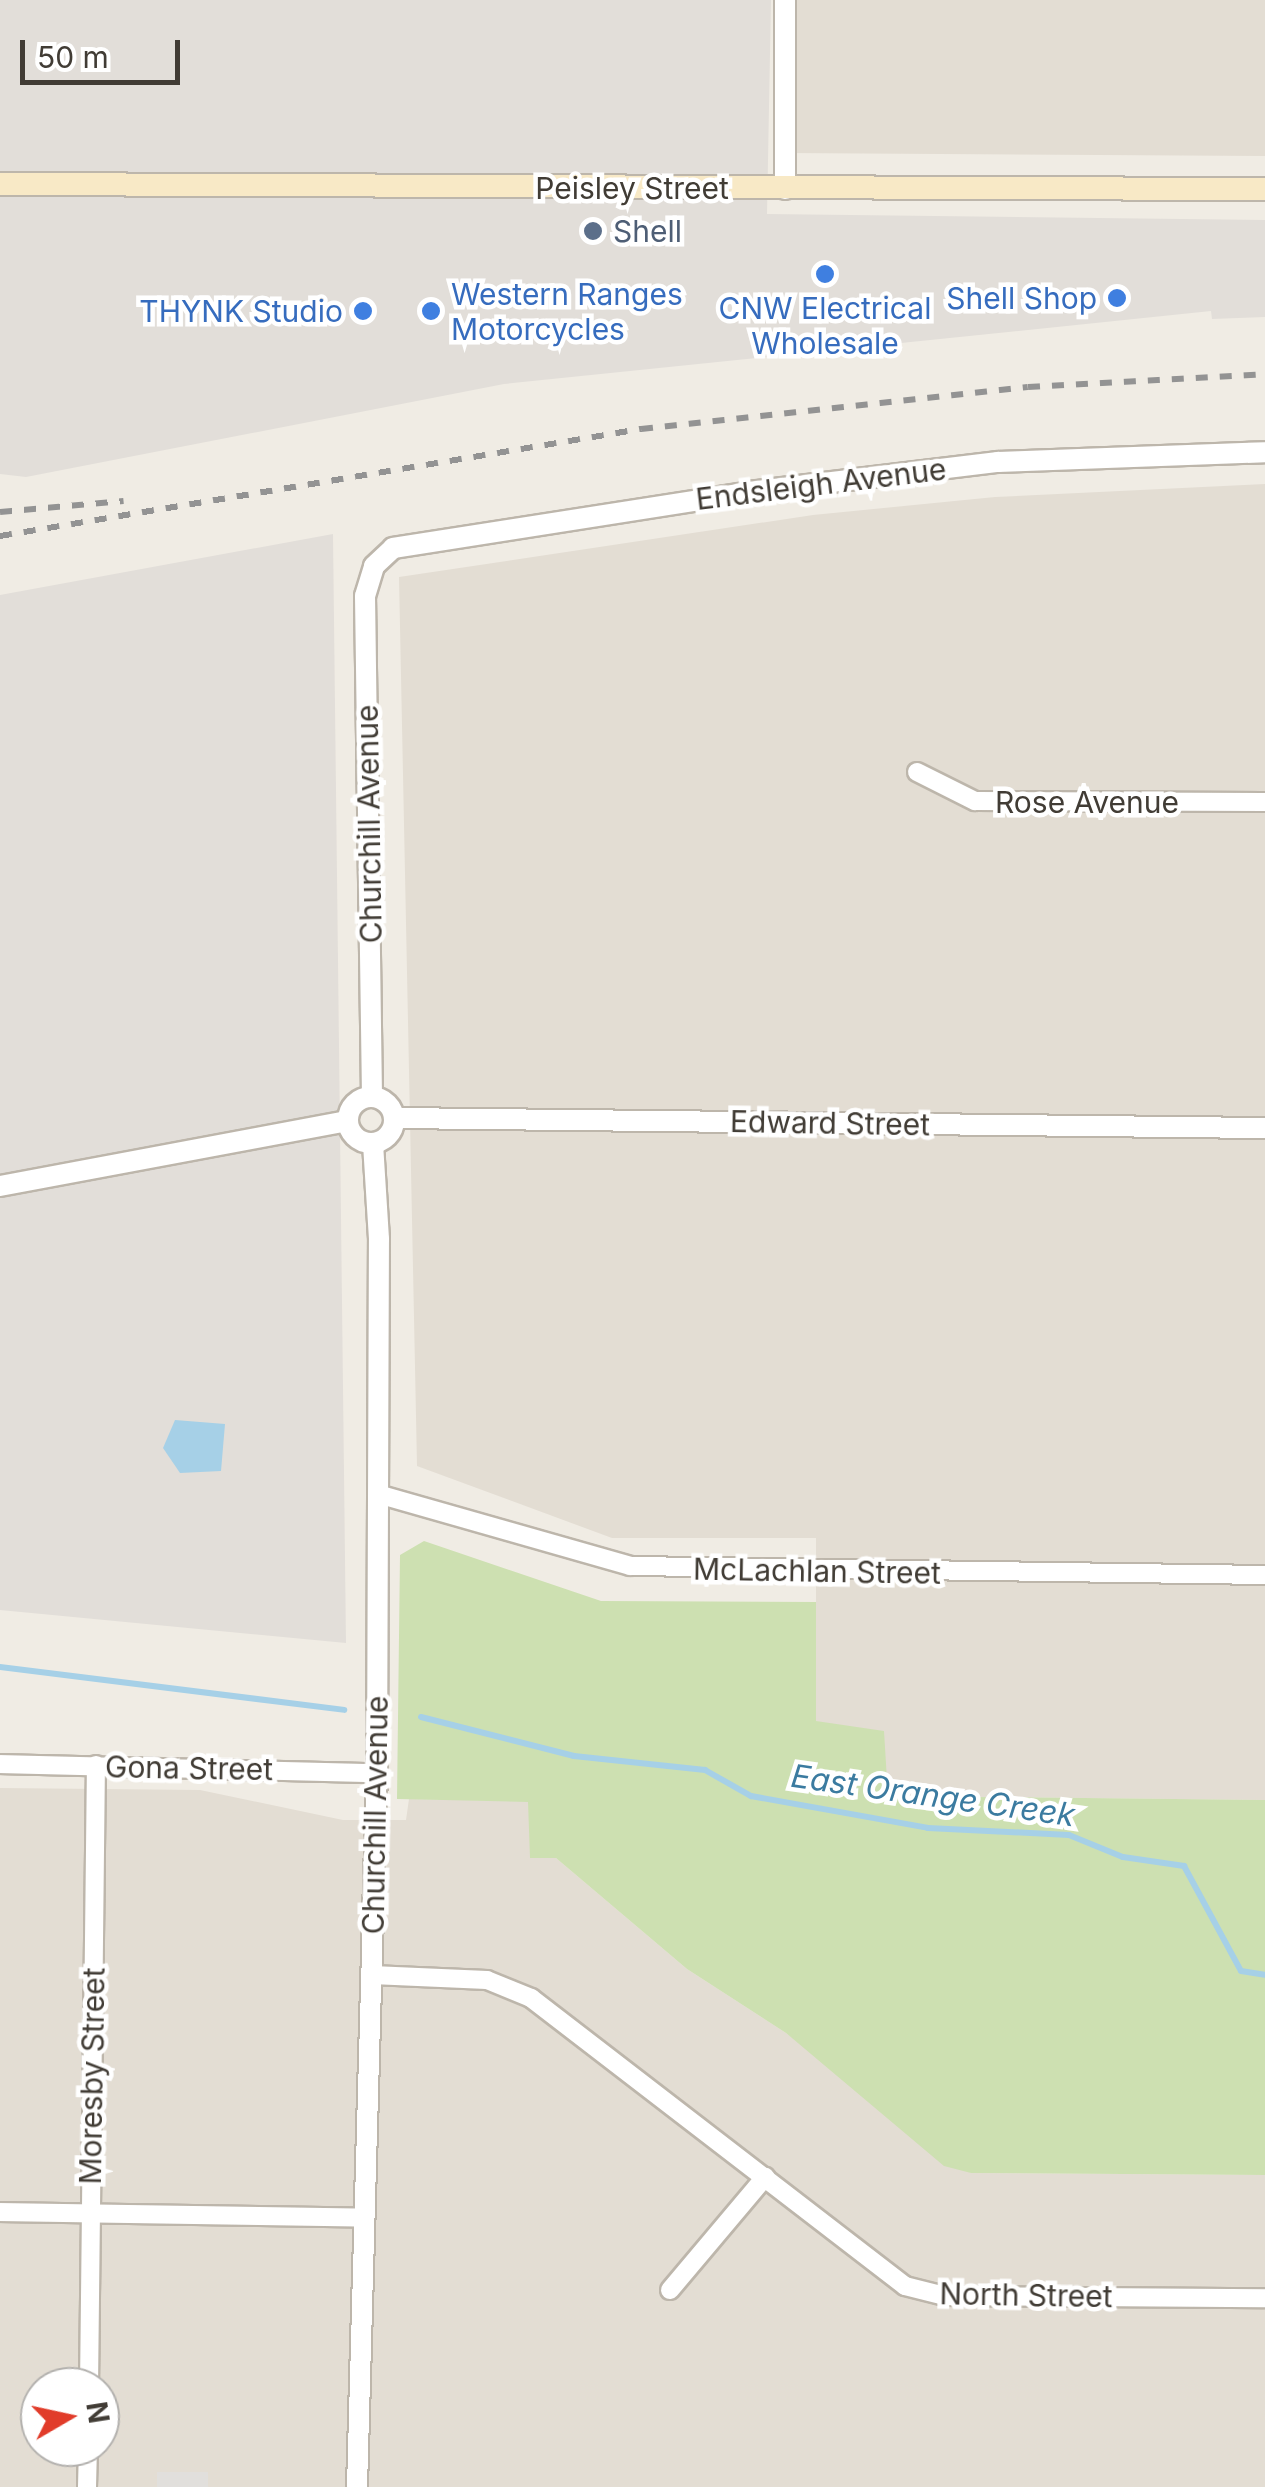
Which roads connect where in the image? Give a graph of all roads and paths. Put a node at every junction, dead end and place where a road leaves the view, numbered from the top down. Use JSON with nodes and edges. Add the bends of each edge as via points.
{"nodes":[{"id":1,"x":786,"y":0,"type":"edge"},
{"id":2,"x":0,"y":184,"type":"edge"},
{"id":3,"x":785,"y":189,"type":"junction"},
{"id":4,"x":1265,"y":189,"type":"edge"},
{"id":5,"x":1265,"y":452,"type":"edge"},
{"id":6,"x":384,"y":555,"type":"joint"},
{"id":7,"x":917,"y":772,"type":"dead end"},
{"id":8,"x":1265,"y":802,"type":"edge"},
{"id":9,"x":372,"y":1097,"type":"junction"},
{"id":10,"x":394,"y":1118,"type":"junction"},
{"id":11,"x":348,"y":1122,"type":"junction"},
{"id":12,"x":1265,"y":1128,"type":"edge"},
{"id":13,"x":373,"y":1144,"type":"junction"},
{"id":14,"x":0,"y":1186,"type":"edge"},
{"id":15,"x":378,"y":1494,"type":"junction"},
{"id":16,"x":1265,"y":1576,"type":"edge"},
{"id":17,"x":0,"y":1764,"type":"edge"},
{"id":18,"x":96,"y":1765,"type":"junction"},
{"id":19,"x":377,"y":1772,"type":"junction"},
{"id":20,"x":372,"y":1975,"type":"junction"},
{"id":21,"x":765,"y":2177,"type":"junction"},
{"id":22,"x":0,"y":2212,"type":"edge"},
{"id":23,"x":91,"y":2213,"type":"junction"},
{"id":24,"x":364,"y":2218,"type":"junction"},
{"id":25,"x":670,"y":2290,"type":"dead end"},
{"id":26,"x":1265,"y":2298,"type":"edge"},
{"id":27,"x":89,"y":2367,"type":"edge"},
{"id":28,"x":358,"y":2487,"type":"edge"}],
"edges":[{"from":1,"to":3,"type":"street"},
{"from":2,"to":3,"type":"main road","name":"Peisley Street"},
{"from":3,"to":4,"type":"main road","name":"Peisley Street"},
{"from":5,"to":6,"type":"street","name":"Endsleigh Avenue","via":[[998,462],[426,541]]},
{"from":6,"to":9,"type":"street","name":"Churchill Avenue","via":[[366,596]]},
{"from":7,"to":8,"type":"street","name":"Rose Avenue","via":[[974,802]]},
{"from":9,"to":10,"type":"street","via":[[390,1106]]},
{"from":9,"to":11,"type":"street","via":[[352,1107]]},
{"from":10,"to":12,"type":"street","name":"Edward Street"},
{"from":10,"to":13,"type":"street","via":[[386,1138]]},
{"from":11,"to":13,"type":"street","via":[[358,1140]]},
{"from":11,"to":14,"type":"street"},
{"from":13,"to":15,"type":"street","name":"Churchill Avenue"},
{"from":15,"to":16,"type":"street","name":"McLachlan Street","via":[[630,1566]]},
{"from":15,"to":19,"type":"street","name":"Churchill Avenue"},
{"from":17,"to":18,"type":"street","name":"Gona Street"},
{"from":18,"to":19,"type":"street","name":"Gona Street"},
{"from":18,"to":23,"type":"street","name":"Moresby Street"},
{"from":19,"to":20,"type":"street","name":"Churchill Avenue"},
{"from":20,"to":21,"type":"street","name":"North Street","via":[[459,1976],[515,1988]]},
{"from":20,"to":24,"type":"street","name":"Churchill Avenue"},
{"from":21,"to":25,"type":"street"},
{"from":21,"to":26,"type":"street","name":"North Street","via":[[886,2276],[924,2292]]},
{"from":22,"to":23,"type":"street"},
{"from":23,"to":24,"type":"street"},
{"from":23,"to":27,"type":"street","name":"Moresby Street"},
{"from":24,"to":28,"type":"street","name":"Churchill Avenue"}]}
